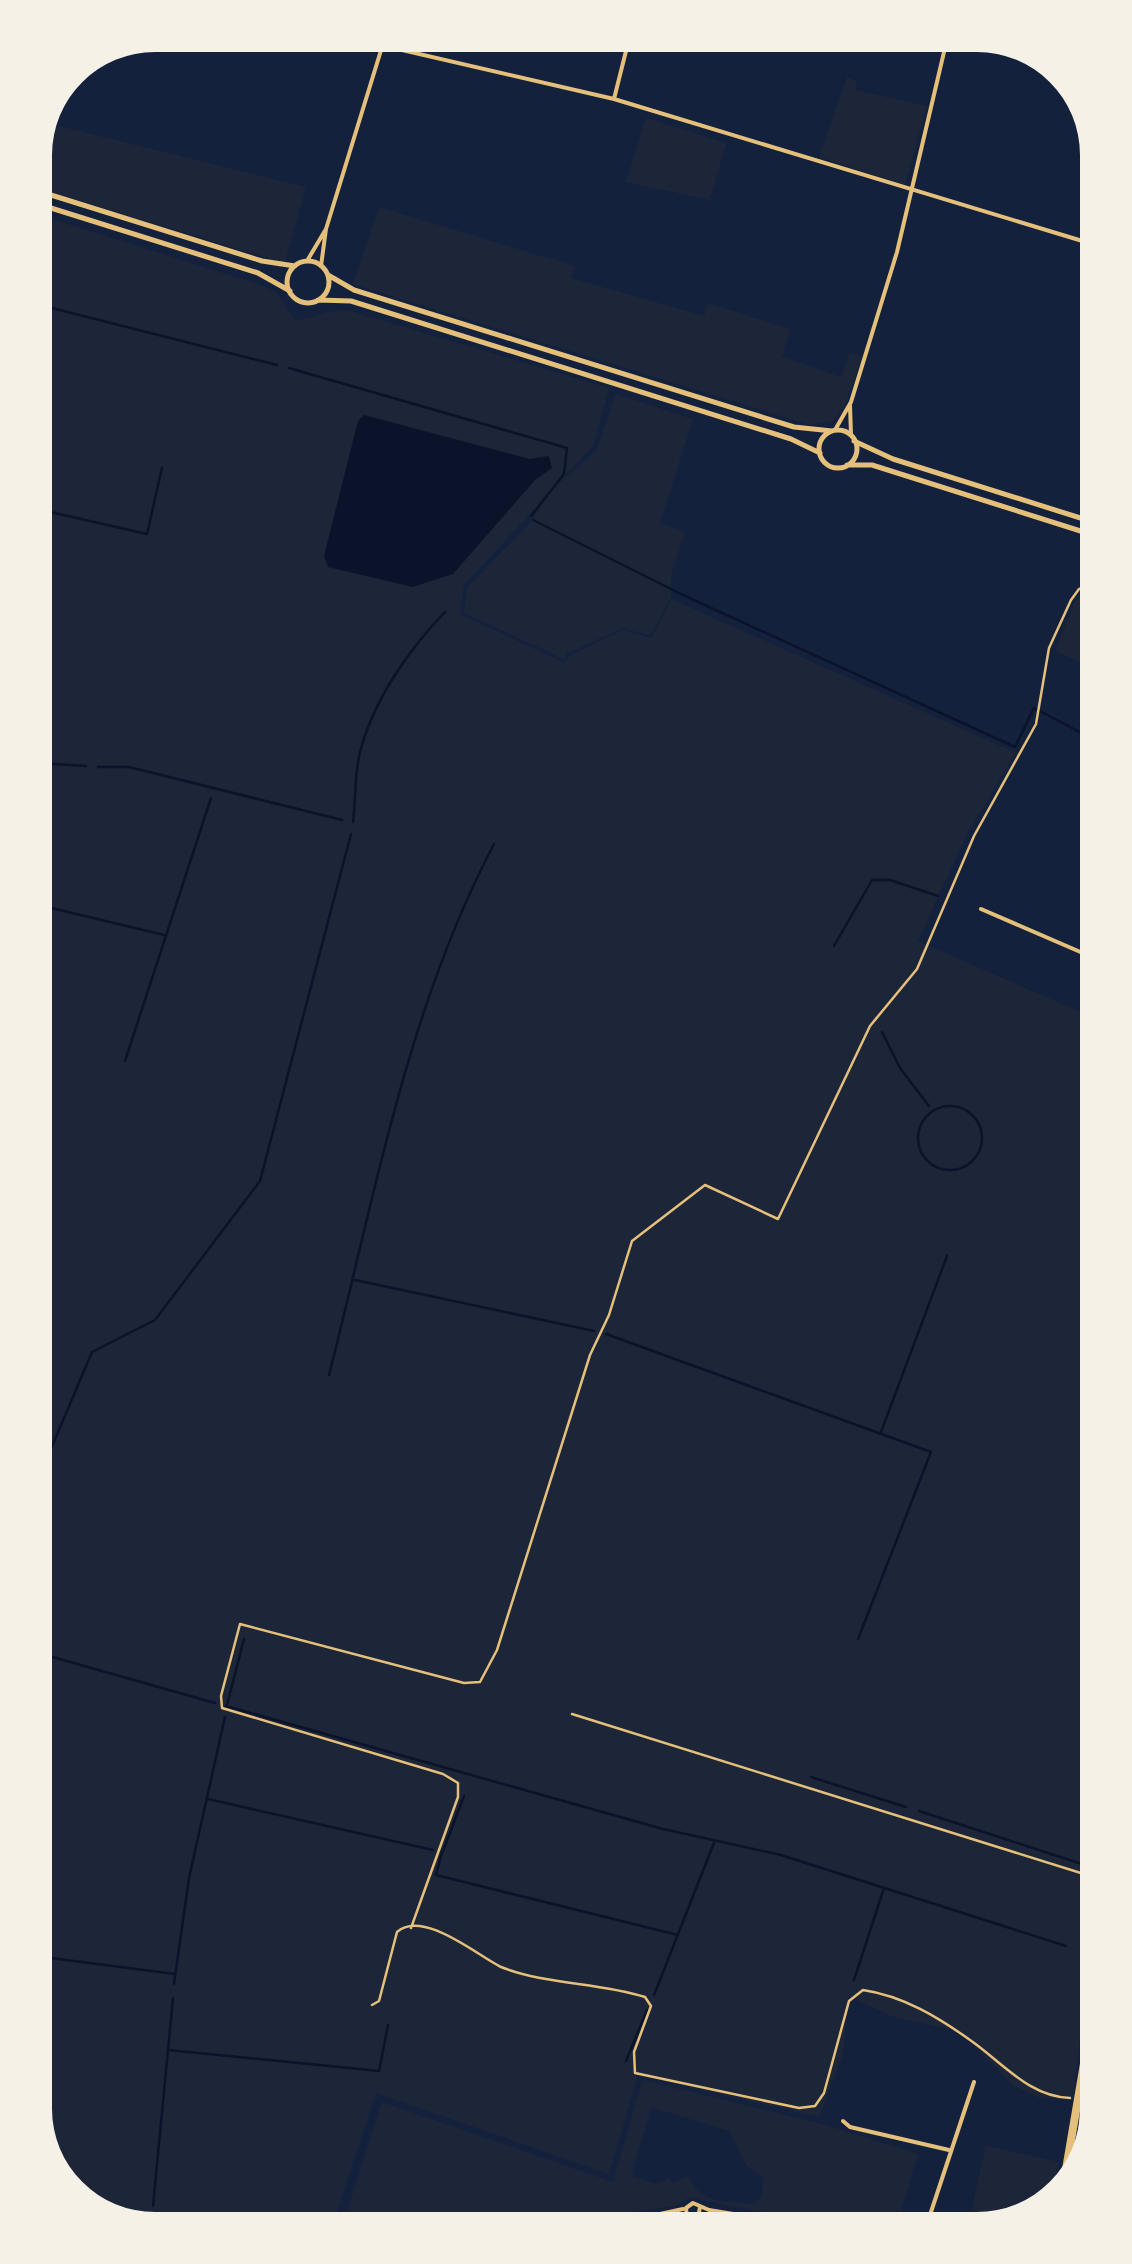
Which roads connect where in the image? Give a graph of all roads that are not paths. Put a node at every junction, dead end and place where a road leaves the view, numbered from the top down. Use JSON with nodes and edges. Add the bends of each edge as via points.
{"nodes":[{"id":1,"x":380,"y":52,"type":"edge"},
{"id":2,"x":410,"y":52,"type":"edge"},
{"id":3,"x":626,"y":53,"type":"edge"},
{"id":4,"x":944,"y":53,"type":"edge"},
{"id":5,"x":614,"y":99,"type":"junction"},
{"id":6,"x":913,"y":192,"type":"junction"},
{"id":7,"x":53,"y":195,"type":"edge"},
{"id":8,"x":53,"y":208,"type":"edge"},
{"id":9,"x":326,"y":229,"type":"junction"},
{"id":10,"x":1080,"y":240,"type":"edge"},
{"id":11,"x":307,"y":261,"type":"junction"},
{"id":12,"x":295,"y":266,"type":"junction"},
{"id":13,"x":322,"y":266,"type":"junction"},
{"id":14,"x":328,"y":275,"type":"junction"},
{"id":15,"x":290,"y":290,"type":"junction"},
{"id":16,"x":318,"y":300,"type":"junction"},
{"id":17,"x":851,"y":402,"type":"junction"},
{"id":18,"x":833,"y":431,"type":"junction"},
{"id":19,"x":852,"y":438,"type":"junction"},
{"id":20,"x":820,"y":453,"type":"junction"},
{"id":21,"x":847,"y":465,"type":"junction"},
{"id":22,"x":1080,"y":518,"type":"edge"},
{"id":23,"x":1080,"y":531,"type":"edge"},
{"id":24,"x":981,"y":909,"type":"dead end"},
{"id":25,"x":1080,"y":952,"type":"edge"},
{"id":26,"x":572,"y":1714,"type":"dead end"},
{"id":27,"x":1080,"y":1873,"type":"edge"},
{"id":28,"x":974,"y":2082,"type":"dead end"},
{"id":29,"x":1080,"y":2085,"type":"edge"},
{"id":30,"x":844,"y":2121,"type":"dead end"},
{"id":31,"x":949,"y":2150,"type":"junction"},
{"id":32,"x":1069,"y":2155,"type":"edge"},
{"id":33,"x":700,"y":2206,"type":"junction"},
{"id":34,"x":686,"y":2208,"type":"junction"},
{"id":35,"x":711,"y":2211,"type":"joint"},
{"id":36,"x":678,"y":2212,"type":"edge"},
{"id":37,"x":686,"y":2212,"type":"edge"},
{"id":38,"x":700,"y":2212,"type":"edge"},
{"id":39,"x":715,"y":2212,"type":"edge"},
{"id":40,"x":931,"y":2212,"type":"edge"}],
"edges":[{"from":1,"to":9,"type":"street"},
{"from":2,"to":5,"type":"street"},
{"from":3,"to":5,"type":"street"},
{"from":4,"to":6,"type":"street"},
{"from":5,"to":6,"type":"street"},
{"from":6,"to":10,"type":"street"},
{"from":6,"to":17,"type":"street"},
{"from":7,"to":12,"type":"street"},
{"from":8,"to":15,"type":"street","via":[[258,272]]},
{"from":9,"to":11,"type":"street"},
{"from":9,"to":13,"type":"street"},
{"from":11,"to":12,"type":"street"},
{"from":11,"to":13,"type":"street"},
{"from":12,"to":15,"type":"street"},
{"from":13,"to":14,"type":"street"},
{"from":14,"to":16,"type":"street","via":[[328,289]]},
{"from":14,"to":18,"type":"street","via":[[354,290],[794,427]]},
{"from":15,"to":16,"type":"street","via":[[303,302]]},
{"from":16,"to":20,"type":"street","via":[[370,307],[791,438]]},
{"from":17,"to":18,"type":"street"},
{"from":17,"to":19,"type":"street"},
{"from":18,"to":19,"type":"street"},
{"from":18,"to":20,"type":"street"},
{"from":19,"to":21,"type":"street","via":[[856,452]]},
{"from":19,"to":22,"type":"street","via":[[885,456]]},
{"from":20,"to":21,"type":"street","via":[[830,466]]},
{"from":21,"to":23,"type":"street","via":[[872,466]]},
{"from":24,"to":25,"type":"street"},
{"from":26,"to":27,"type":"lane"},
{"from":28,"to":31,"type":"street"},
{"from":29,"to":32,"type":"main road"},
{"from":30,"to":31,"type":"street"},
{"from":31,"to":40,"type":"street"},
{"from":33,"to":34,"type":"street"},
{"from":33,"to":35,"type":"street"},
{"from":33,"to":38,"type":"street"},
{"from":34,"to":36,"type":"street"},
{"from":34,"to":37,"type":"street"},
{"from":35,"to":39,"type":"street"}]}
